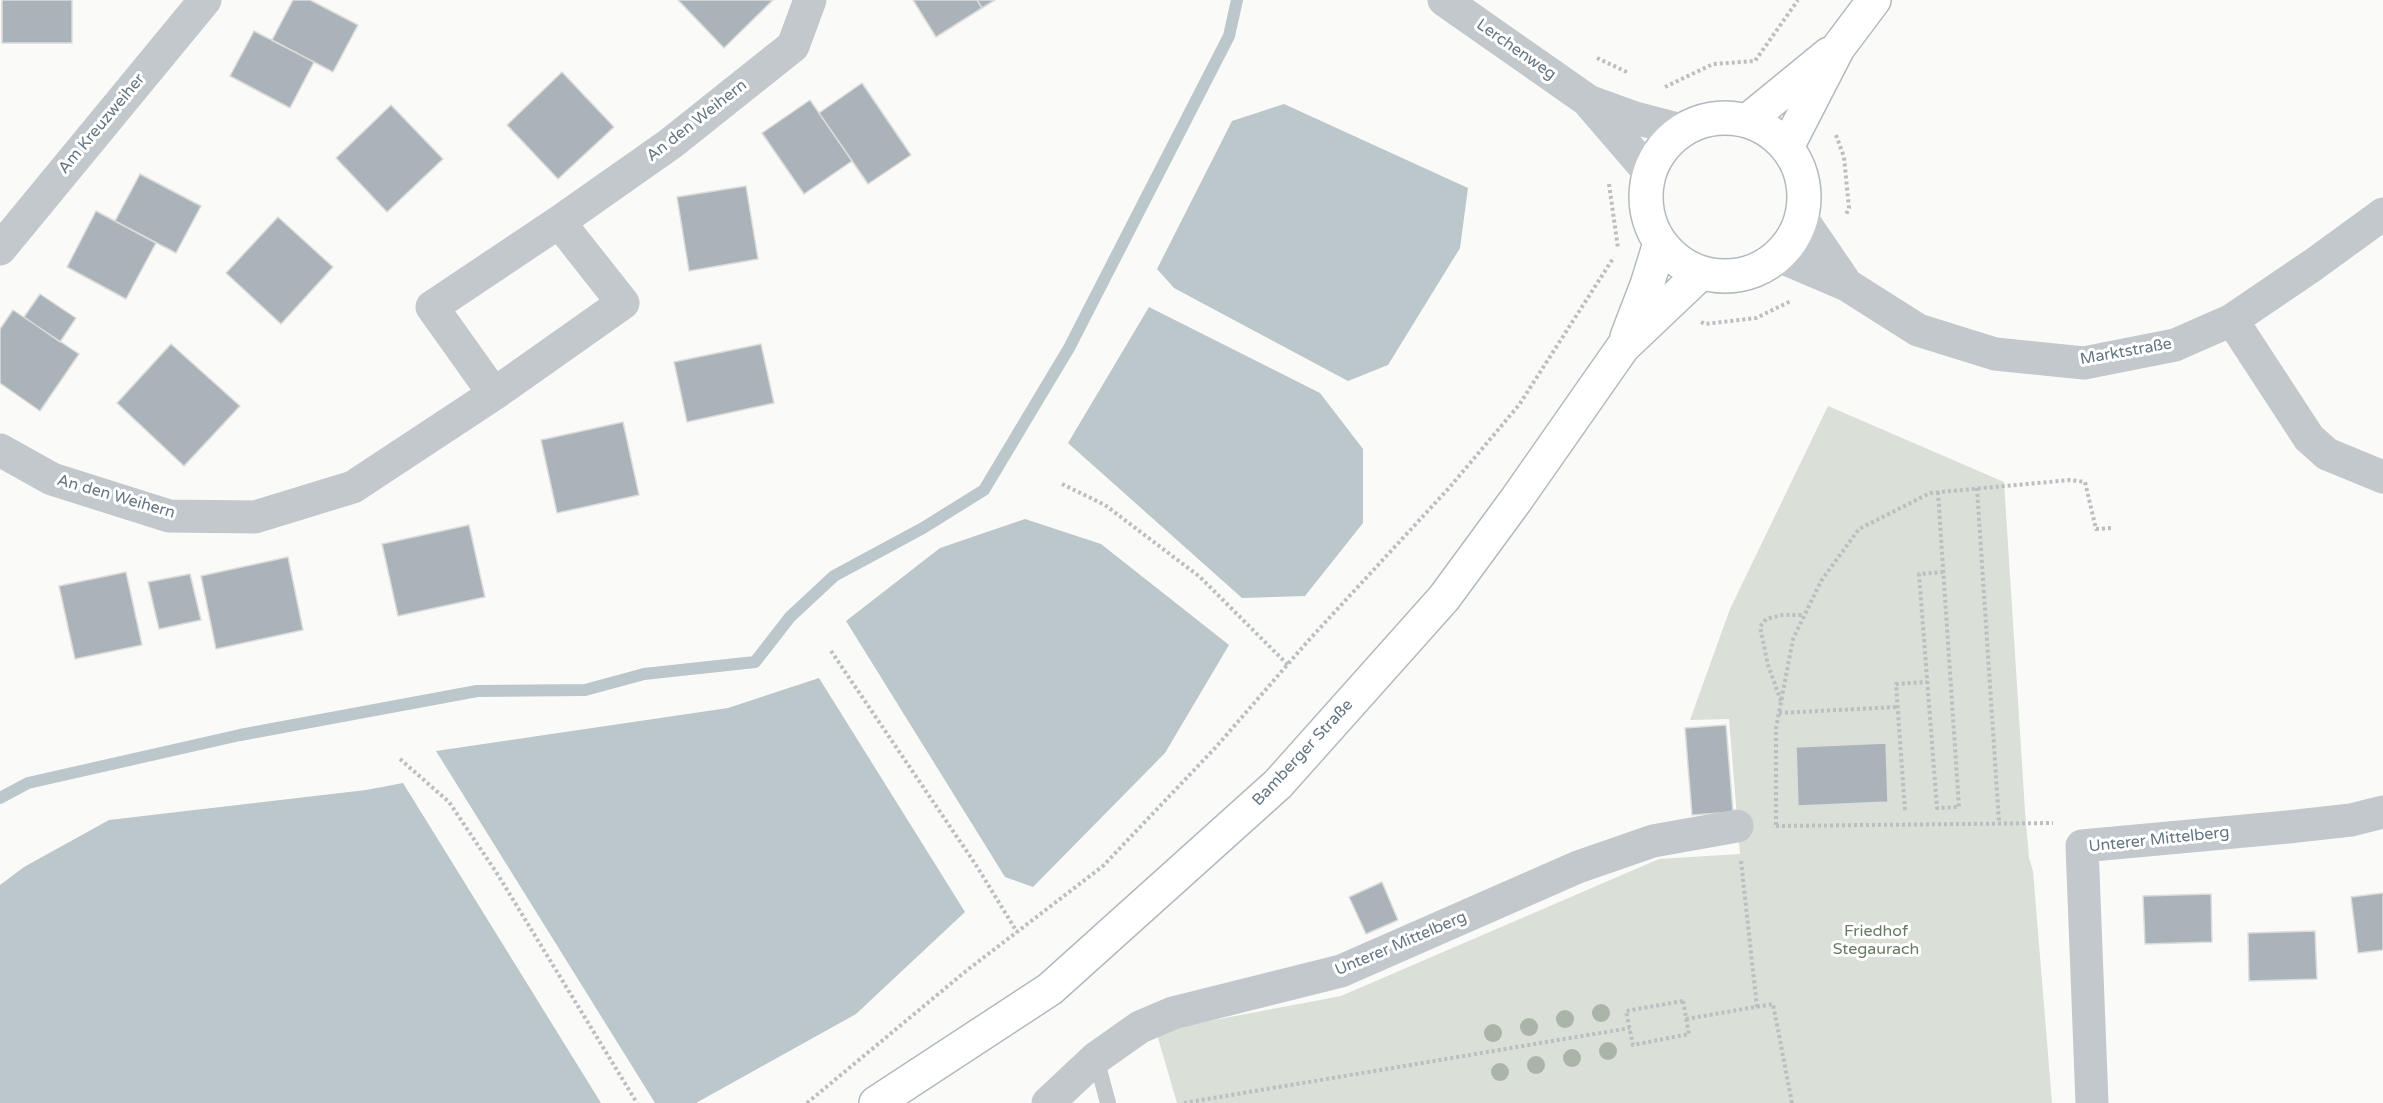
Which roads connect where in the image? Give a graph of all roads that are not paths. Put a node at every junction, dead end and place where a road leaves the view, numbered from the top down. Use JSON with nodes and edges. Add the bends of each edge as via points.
{"nodes":[{"id":1,"x":810,"y":0,"type":"edge"},
{"id":2,"x":1444,"y":0,"type":"edge"},
{"id":3,"x":1874,"y":0,"type":"edge"},
{"id":4,"x":192,"y":4,"type":"edge"},
{"id":5,"x":1838,"y":48,"type":"junction"},
{"id":6,"x":1747,"y":121,"type":"junction"},
{"id":7,"x":1628,"y":128,"type":"junction"},
{"id":8,"x":1681,"y":130,"type":"junction"},
{"id":9,"x":1787,"y":147,"type":"junction"},
{"id":10,"x":1649,"y":172,"type":"junction"},
{"id":11,"x":2383,"y":214,"type":"edge"},
{"id":12,"x":1802,"y":219,"type":"junction"},
{"id":13,"x":559,"y":222,"type":"junction"},
{"id":14,"x":1660,"y":243,"type":"junction"},
{"id":15,"x":0,"y":249,"type":"edge"},
{"id":16,"x":1779,"y":256,"type":"junction"},
{"id":17,"x":1701,"y":273,"type":"junction"},
{"id":18,"x":1847,"y":285,"type":"junction"},
{"id":19,"x":2232,"y":320,"type":"junction"},
{"id":20,"x":1623,"y":347,"type":"junction"},
{"id":21,"x":494,"y":394,"type":"junction"},
{"id":22,"x":0,"y":450,"type":"edge"},
{"id":23,"x":2383,"y":477,"type":"edge"},
{"id":24,"x":2383,"y":812,"type":"edge"},
{"id":25,"x":1737,"y":826,"type":"road end"},
{"id":26,"x":1096,"y":1058,"type":"junction"},
{"id":27,"x":878,"y":1102,"type":"edge"},
{"id":28,"x":1048,"y":1103,"type":"edge"},
{"id":29,"x":1108,"y":1103,"type":"edge"},
{"id":30,"x":2092,"y":1103,"type":"edge"}],
"edges":[{"from":1,"to":13,"type":"street","name":"An den Weihern","via":[[793,46],[670,144]]},
{"from":2,"to":7,"type":"street","name":"Lerchenweg"},
{"from":3,"to":5,"type":"main road"},
{"from":4,"to":15,"type":"street","name":"Am Kreuzweiher"},
{"from":5,"to":6,"type":"main road"},
{"from":5,"to":9,"type":"main road"},
{"from":6,"to":8,"type":"main road","via":[[1724,117]]},
{"from":6,"to":9,"type":"main road","via":[[1769,131]]},
{"from":7,"to":8,"type":"street"},
{"from":7,"to":10,"type":"street","name":"Lerchenweg"},
{"from":8,"to":10,"type":"main road","via":[[1662,149]]},
{"from":9,"to":12,"type":"main road","via":[[1800,169],[1805,194]]},
{"from":10,"to":14,"type":"main road","via":[[1645,196],[1649,221]]},
{"from":11,"to":19,"type":"street","name":"Marktstraße"},
{"from":12,"to":16,"type":"main road"},
{"from":12,"to":18,"type":"street","name":"Marktstraße"},
{"from":13,"to":21,"type":"street","name":"An den Weihern","via":[[432,307]]},
{"from":13,"to":21,"type":"street","name":"An den Weihern","via":[[623,303]]},
{"from":14,"to":17,"type":"main road","via":[[1671,256]]},
{"from":14,"to":20,"type":"main road","name":"Bamberger Straße"},
{"from":16,"to":17,"type":"main road","via":[[1742,275],[1721,277]]},
{"from":16,"to":18,"type":"street","name":"Marktstraße"},
{"from":17,"to":20,"type":"main road","name":"Bamberger Straße"},
{"from":18,"to":19,"type":"street","name":"Marktstraße","via":[[1918,330],[1995,354],[2084,363],[2175,345]]},
{"from":19,"to":23,"type":"street","via":[[2309,438],[2327,454]]},
{"from":20,"to":27,"type":"main road","name":"Bamberger Straße","via":[[1444,598],[1278,784],[1050,989]]},
{"from":21,"to":22,"type":"street","name":"An den Weihern","via":[[353,488],[255,517],[169,516],[52,479]]},
{"from":24,"to":30,"type":"street","name":"Unterer Mittelberg","via":[[2171,840],[2082,846]]},
{"from":25,"to":26,"type":"street","name":"Unterer Mittelberg","via":[[1653,841],[1578,867],[1341,971],[1173,1013],[1140,1026]]},
{"from":26,"to":28,"type":"street","name":"Unterer Mittelberg"},
{"from":26,"to":29,"type":"lane"}]}
